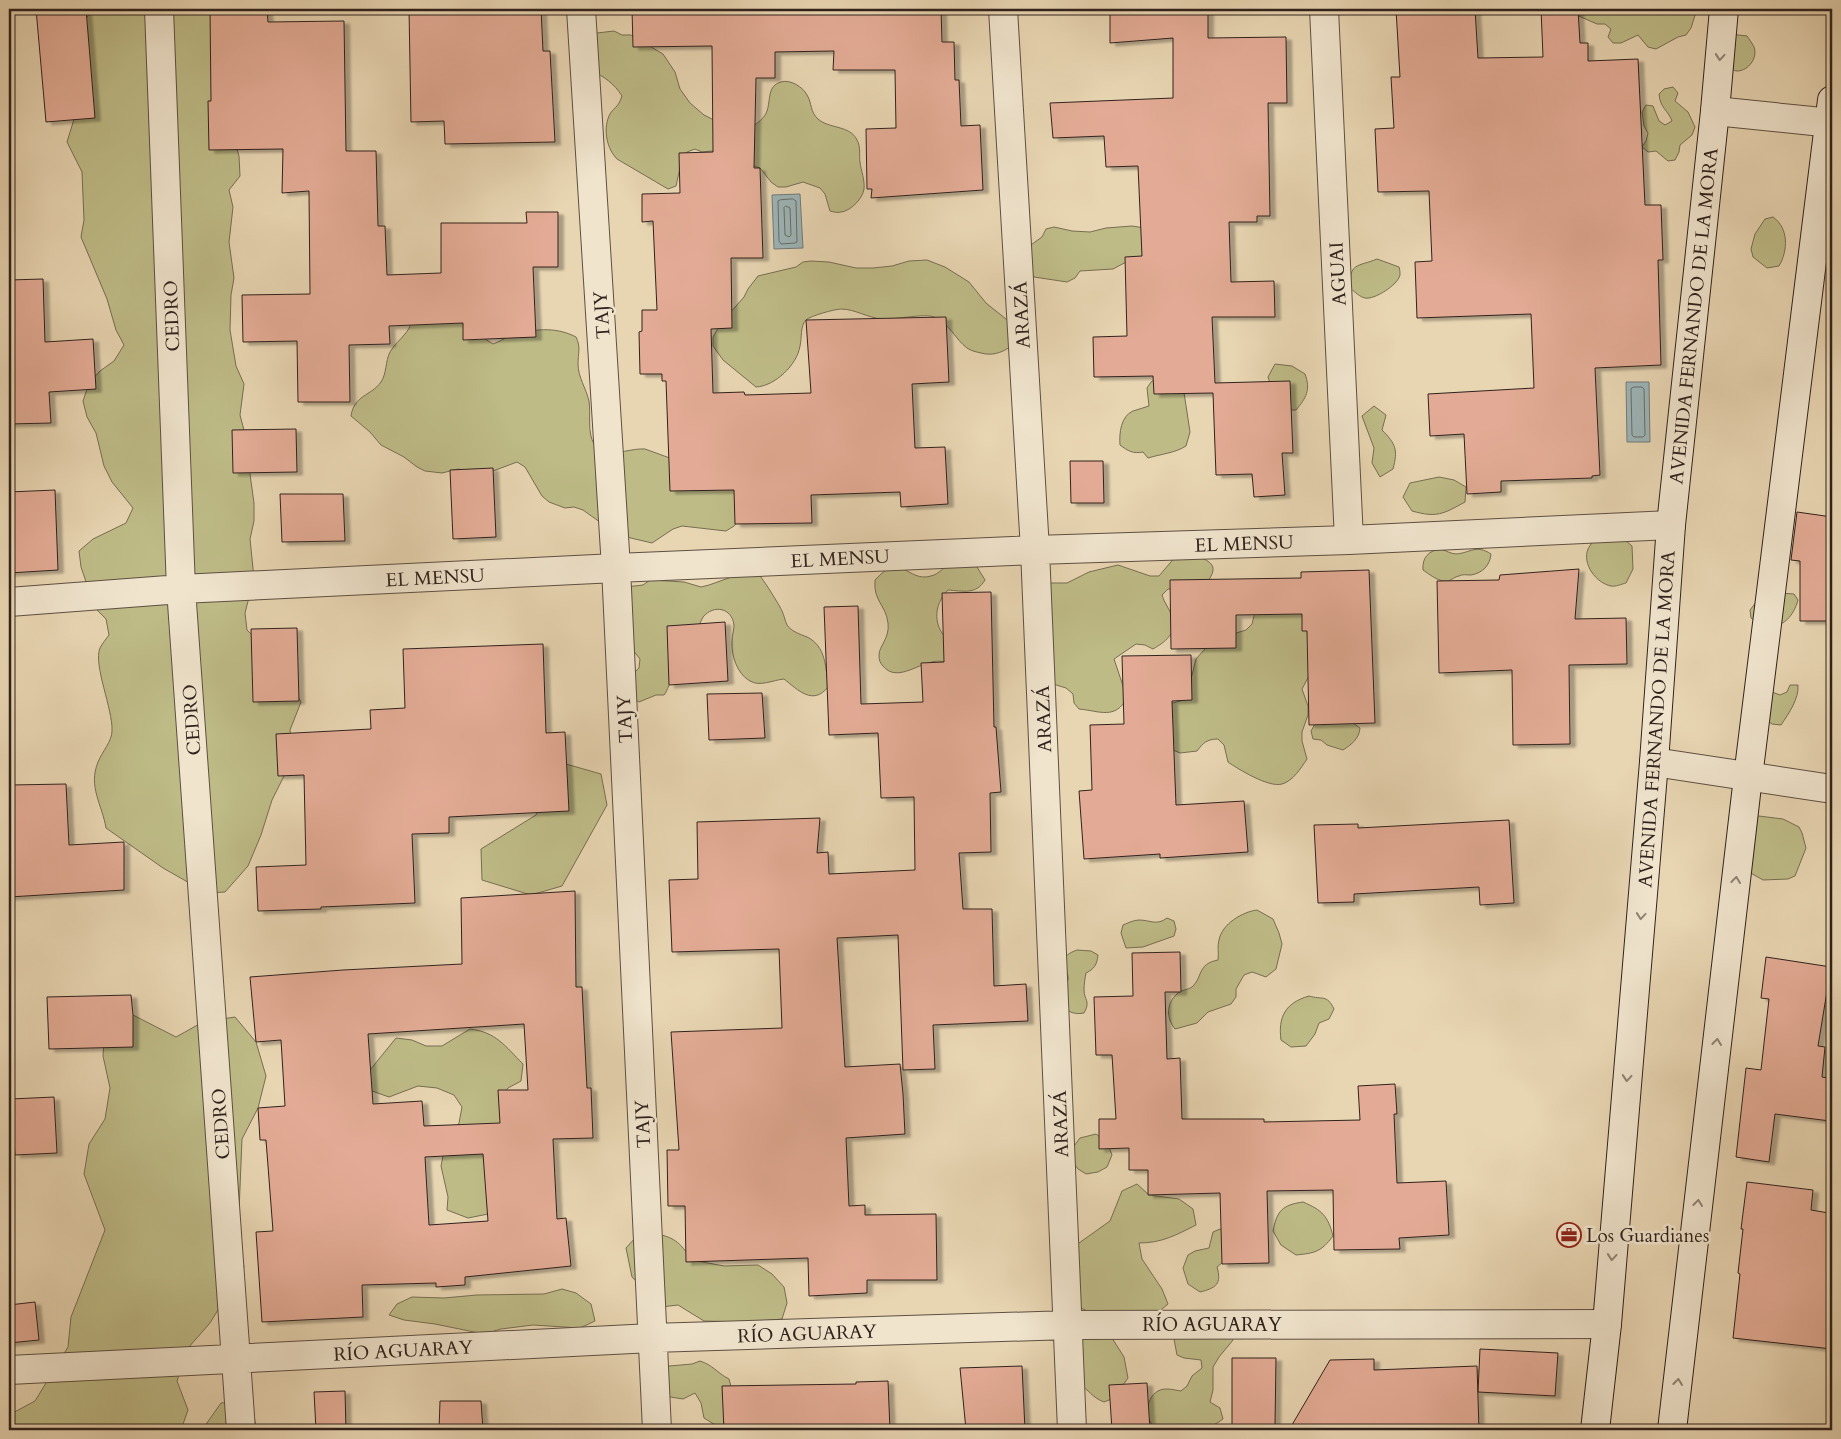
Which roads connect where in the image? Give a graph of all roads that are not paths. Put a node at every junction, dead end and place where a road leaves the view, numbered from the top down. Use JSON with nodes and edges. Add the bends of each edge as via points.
{"nodes":[{"id":1,"x":159,"y":9,"type":"edge"},
{"id":2,"x":581,"y":9,"type":"edge"},
{"id":3,"x":1003,"y":9,"type":"edge"},
{"id":4,"x":1324,"y":9,"type":"edge"},
{"id":5,"x":1724,"y":9,"type":"edge"},
{"id":6,"x":1715,"y":111,"type":"junction"},
{"id":7,"x":1831,"y":115,"type":"edge"},
{"id":8,"x":1671,"y":525,"type":"junction"},
{"id":9,"x":1349,"y":540,"type":"junction"},
{"id":10,"x":1035,"y":550,"type":"junction"},
{"id":11,"x":616,"y":568,"type":"junction"},
{"id":12,"x":181,"y":589,"type":"junction"},
{"id":13,"x":9,"y":602,"type":"edge"},
{"id":14,"x":1654,"y":762,"type":"junction"},
{"id":15,"x":1748,"y":777,"type":"junction"},
{"id":16,"x":1832,"y":789,"type":"edge"},
{"id":17,"x":1607,"y":1324,"type":"junction"},
{"id":18,"x":1069,"y":1325,"type":"junction"},
{"id":19,"x":652,"y":1338,"type":"junction"},
{"id":20,"x":237,"y":1358,"type":"junction"},
{"id":21,"x":9,"y":1370,"type":"edge"},
{"id":22,"x":241,"y":1430,"type":"edge"},
{"id":23,"x":657,"y":1430,"type":"edge"},
{"id":24,"x":1072,"y":1430,"type":"edge"},
{"id":25,"x":1595,"y":1430,"type":"edge"},
{"id":26,"x":1672,"y":1430,"type":"edge"}],
"edges":[{"from":1,"to":12,"type":"street","name":"CEDRO"},
{"from":2,"to":11,"type":"street","name":"TAJY"},
{"from":3,"to":10,"type":"street","name":"ARAZÁ"},
{"from":4,"to":9,"type":"street","name":"AGUAI"},
{"from":5,"to":6,"type":"street","name":"AVENIDA FERNANDO DE LA MORA","one_way":true},
{"from":6,"to":7,"type":"street"},
{"from":6,"to":8,"type":"street","name":"AVENIDA FERNANDO DE LA MORA"},
{"from":7,"to":15,"type":"street"},
{"from":8,"to":9,"type":"street","name":"EL MENSU"},
{"from":8,"to":14,"type":"street","name":"AVENIDA FERNANDO DE LA MORA"},
{"from":9,"to":10,"type":"street","name":"EL MENSU"},
{"from":10,"to":11,"type":"street","name":"EL MENSU"},
{"from":10,"to":18,"type":"street","name":"ARAZÁ"},
{"from":11,"to":12,"type":"street","name":"EL MENSU"},
{"from":11,"to":19,"type":"street","name":"TAJY"},
{"from":12,"to":13,"type":"street","name":"EL MENSU"},
{"from":12,"to":20,"type":"street","name":"CEDRO"},
{"from":14,"to":15,"type":"street"},
{"from":14,"to":17,"type":"street","name":"AVENIDA FERNANDO DE LA MORA","one_way":true},
{"from":15,"to":16,"type":"street"},
{"from":26,"to":15,"type":"street","one_way":true},
{"from":17,"to":18,"type":"street","name":"RÍO AGUARAY"},
{"from":17,"to":25,"type":"street","name":"AVENIDA FERNANDO DE LA MORA"},
{"from":18,"to":19,"type":"street","name":"RÍO AGUARAY"},
{"from":18,"to":24,"type":"street","name":"ARAZÁ"},
{"from":19,"to":20,"type":"street","name":"RÍO AGUARAY"},
{"from":19,"to":23,"type":"street","name":"TAJY"},
{"from":20,"to":21,"type":"street","name":"RÍO AGUARAY"},
{"from":20,"to":22,"type":"street","name":"CEDRO"}]}
